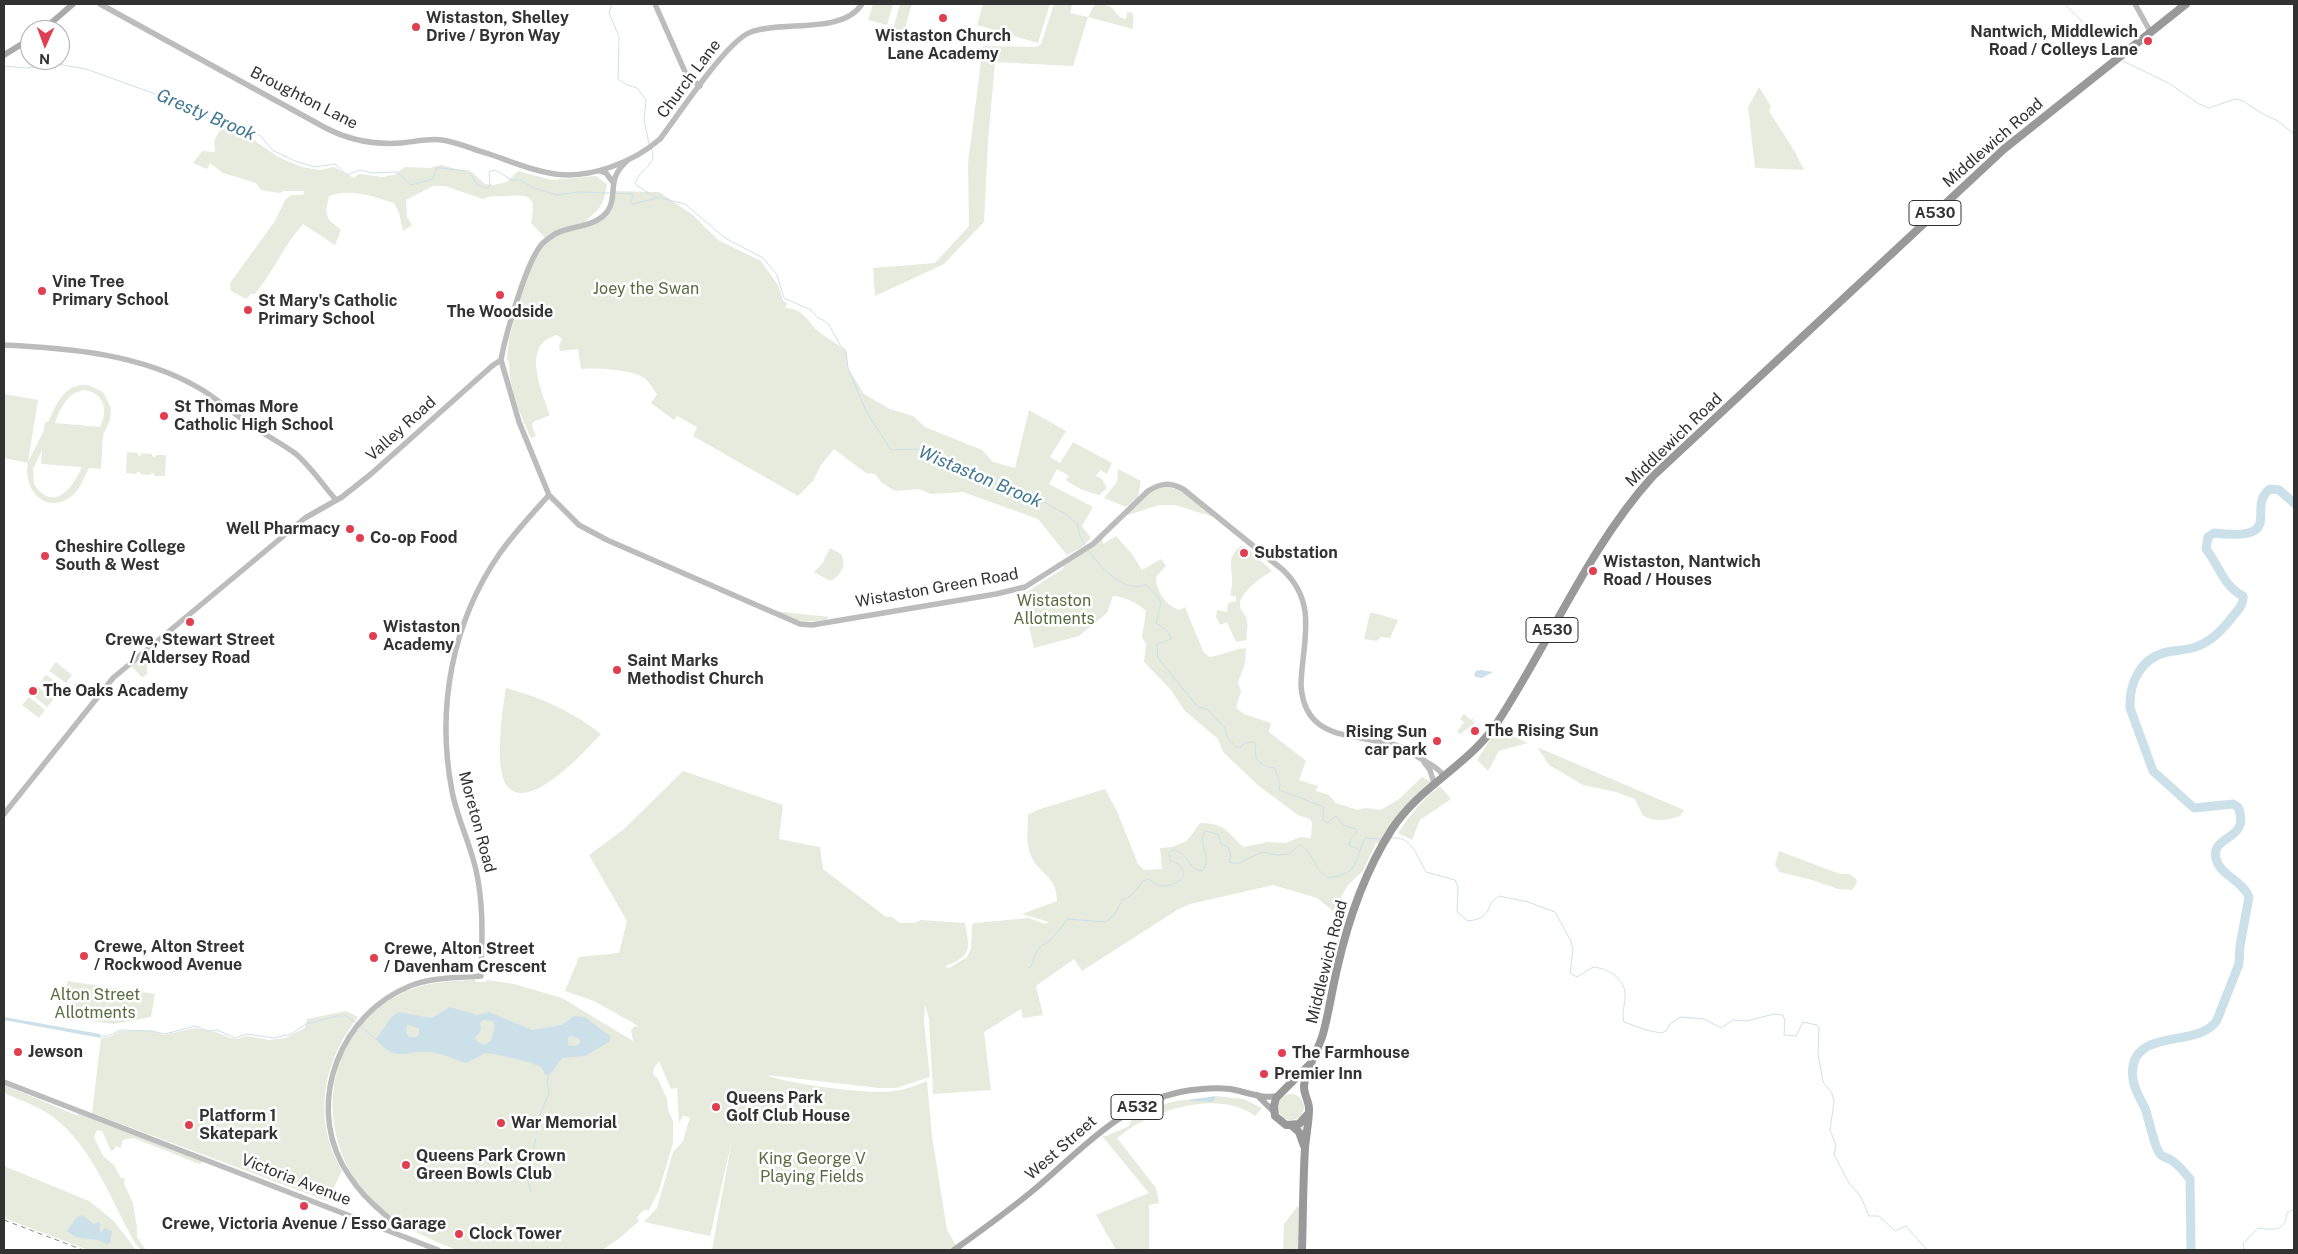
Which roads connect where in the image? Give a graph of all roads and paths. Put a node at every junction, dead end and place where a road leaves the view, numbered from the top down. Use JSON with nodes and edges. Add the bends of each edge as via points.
{"nodes":[{"id":1,"x":72,"y":4,"type":"edge"},
{"id":2,"x":100,"y":4,"type":"edge"},
{"id":3,"x":654,"y":4,"type":"edge"},
{"id":4,"x":862,"y":4,"type":"edge"},
{"id":5,"x":2135,"y":4,"type":"edge"},
{"id":6,"x":2186,"y":4,"type":"edge"},
{"id":7,"x":54,"y":20,"type":"edge"},
{"id":8,"x":2150,"y":31,"type":"junction"},
{"id":9,"x":20,"y":45,"type":"edge"},
{"id":10,"x":4,"y":54,"type":"edge"},
{"id":11,"x":700,"y":86,"type":"junction"},
{"id":12,"x":627,"y":161,"type":"junction"},
{"id":13,"x":598,"y":170,"type":"junction"},
{"id":14,"x":612,"y":185,"type":"junction"},
{"id":15,"x":4,"y":345,"type":"edge"},
{"id":16,"x":500,"y":360,"type":"junction"},
{"id":17,"x":549,"y":495,"type":"junction"},
{"id":18,"x":336,"y":500,"type":"junction"},
{"id":19,"x":1423,"y":760,"type":"junction"},
{"id":20,"x":1443,"y":775,"type":"junction"},
{"id":21,"x":1434,"y":783,"type":"junction"},
{"id":22,"x":4,"y":814,"type":"edge"},
{"id":23,"x":1310,"y":1064,"type":"junction"},
{"id":24,"x":4,"y":1082,"type":"edge"},
{"id":25,"x":1282,"y":1093,"type":"junction"},
{"id":26,"x":1258,"y":1096,"type":"junction"},
{"id":27,"x":1306,"y":1097,"type":"junction"},
{"id":28,"x":1274,"y":1112,"type":"junction"},
{"id":29,"x":1308,"y":1114,"type":"junction"},
{"id":30,"x":1291,"y":1125,"type":"junction"},
{"id":31,"x":1305,"y":1149,"type":"junction"},
{"id":32,"x":392,"y":1232,"type":"junction"},
{"id":33,"x":438,"y":1250,"type":"edge"},
{"id":34,"x":954,"y":1250,"type":"edge"},
{"id":35,"x":1302,"y":1250,"type":"edge"}],
"edges":[{"from":1,"to":7,"type":"main road"},
{"from":2,"to":13,"type":"street","name":"Broughton Lane","via":[[346,137],[385,144],[442,140],[552,174]]},
{"from":3,"to":11,"type":"street","via":[[686,74]]},
{"from":4,"to":11,"type":"street","name":"Church Lane","via":[[852,15],[840,20],[745,34],[731,45]]},
{"from":5,"to":8,"type":"street"},
{"from":6,"to":8,"type":"highway","name":"Middlewich Road","number":"A530"},
{"from":8,"to":20,"type":"highway","name":"Middlewich Road","number":"A530","via":[[2004,149],[1653,476],[1634,497],[1596,556],[1496,724],[1474,751]]},
{"from":9,"to":10,"type":"main road"},
{"from":11,"to":12,"type":"street","name":"Church Lane","via":[[660,139]]},
{"from":12,"to":13,"type":"street","name":"Broughton Lane"},
{"from":12,"to":14,"type":"street","via":[[618,169]]},
{"from":13,"to":14,"type":"street","via":[[606,172]]},
{"from":14,"to":16,"type":"street","via":[[607,212],[600,218],[557,233],[542,244],[509,322]]},
{"from":15,"to":18,"type":"street","via":[[111,357],[177,376],[209,394],[294,453]]},
{"from":16,"to":17,"type":"street","name":"Wistaston Green Road","via":[[519,422]]},
{"from":16,"to":18,"type":"street","name":"Valley Road","via":[[371,474]]},
{"from":17,"to":19,"type":"street","name":"Wistaston Green Road","via":[[569,518],[590,532],[800,624],[812,624],[1016,590],[1093,544],[1148,491],[1164,483],[1172,484],[1184,489],[1295,583],[1306,614],[1301,686],[1310,717],[1329,730],[1410,750]]},
{"from":17,"to":32,"type":"street","name":"Moreton Road","via":[[510,540],[480,585],[459,636],[447,693],[449,776],[481,897],[481,976],[413,985],[384,1000],[355,1027],[341,1049],[332,1078],[328,1100],[330,1127],[337,1152],[362,1193],[394,1224]]},
{"from":18,"to":22,"type":"street","name":"Valley Road","via":[[305,518],[108,684]]},
{"from":19,"to":20,"type":"street","name":"Wistaston Green Road","via":[[1438,768]]},
{"from":19,"to":21,"type":"street"},
{"from":20,"to":21,"type":"highway","name":"Middlewich Road","number":"A530"},
{"from":21,"to":23,"type":"highway","name":"Middlewich Road","number":"A530","via":[[1392,829],[1352,913],[1323,1033]]},
{"from":23,"to":25,"type":"highway","name":"Middlewich Road","number":"A530"},
{"from":23,"to":27,"type":"highway","name":"Middlewich Road","number":"A530","via":[[1304,1084]]},
{"from":24,"to":32,"type":"street","name":"Victoria Avenue"},
{"from":25,"to":26,"type":"main road","name":"West Street","number":"A532"},
{"from":25,"to":27,"type":"highway","via":[[1296,1090]]},
{"from":25,"to":28,"type":"highway","via":[[1274,1103]]},
{"from":26,"to":28,"type":"main road"},
{"from":26,"to":34,"type":"main road","name":"West Street","number":"A532","via":[[1229,1089],[1201,1089],[1165,1096],[1136,1108],[1104,1129],[1004,1215]]},
{"from":27,"to":29,"type":"highway"},
{"from":28,"to":30,"type":"highway","via":[[1280,1121]]},
{"from":29,"to":30,"type":"highway","via":[[1302,1122]]},
{"from":29,"to":31,"type":"highway"},
{"from":30,"to":31,"type":"highway","via":[[1299,1132]]},
{"from":31,"to":35,"type":"highway"},
{"from":32,"to":33,"type":"street","name":"Victoria Avenue"}]}
